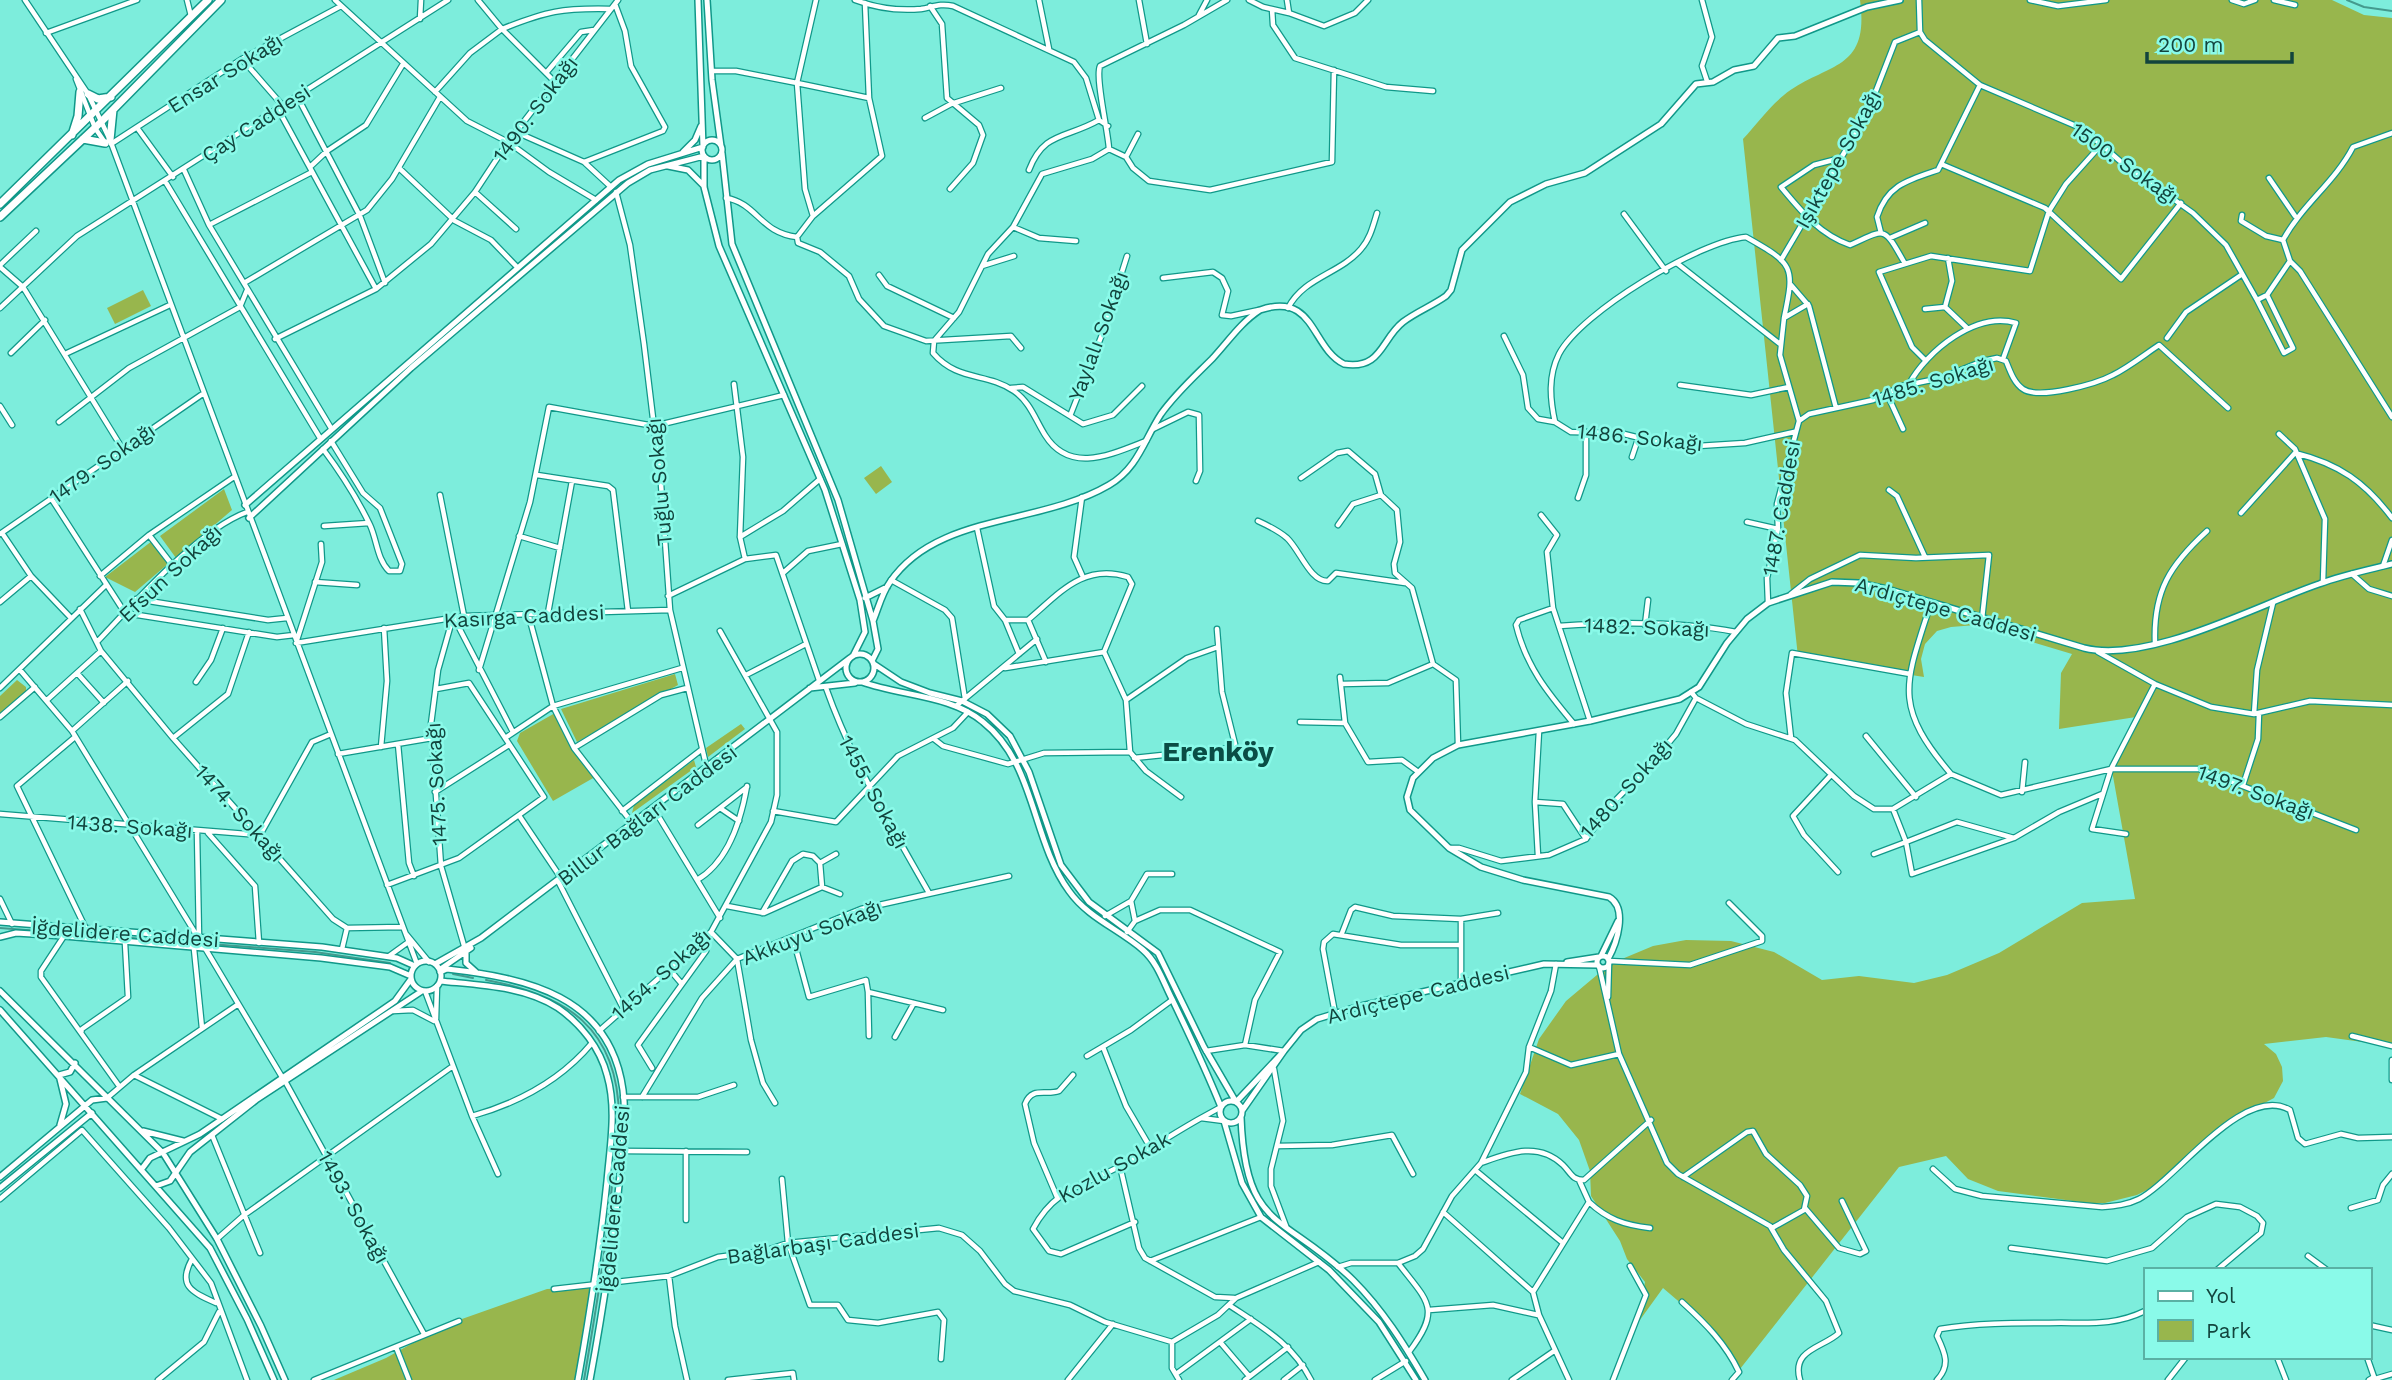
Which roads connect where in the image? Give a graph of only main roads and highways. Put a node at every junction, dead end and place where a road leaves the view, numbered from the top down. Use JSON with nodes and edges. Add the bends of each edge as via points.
{"nodes":[{"id":1,"x":208,"y":0,"type":"edge"},
{"id":2,"x":221,"y":0,"type":"edge"},
{"id":3,"x":112,"y":97,"type":"junction"},
{"id":4,"x":113,"y":110,"type":"junction"},
{"id":5,"x":71,"y":137,"type":"junction"},
{"id":6,"x":83,"y":139,"type":"junction"},
{"id":7,"x":0,"y":204,"type":"edge"},
{"id":8,"x":0,"y":217,"type":"edge"}],
"edges":[{"from":1,"to":3,"type":"main road"},
{"from":2,"to":4,"type":"main road"},
{"from":3,"to":5,"type":"main road"},
{"from":3,"to":5,"type":"main road","via":[[98,99],[84,93]]},
{"from":4,"to":6,"type":"main road"},
{"from":4,"to":6,"type":"main road","via":[[110,144]]},
{"from":5,"to":7,"type":"main road"},
{"from":6,"to":8,"type":"main road"}]}
